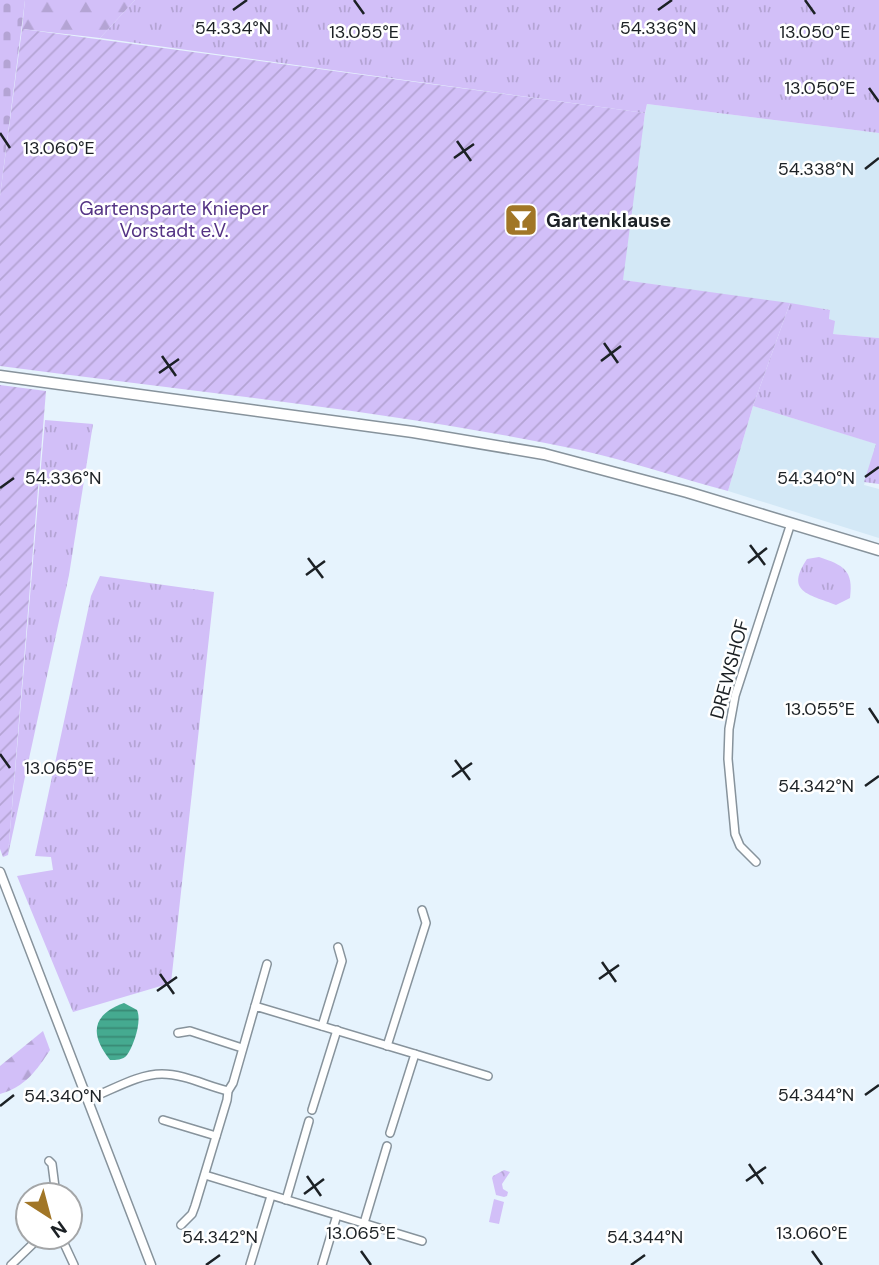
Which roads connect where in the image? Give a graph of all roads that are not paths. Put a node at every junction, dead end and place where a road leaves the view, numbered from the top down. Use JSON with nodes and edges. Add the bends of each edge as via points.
{"nodes":[{"id":1,"x":0,"y":376,"type":"edge"},
{"id":2,"x":791,"y":523,"type":"junction"},
{"id":3,"x":879,"y":550,"type":"edge"},
{"id":4,"x":756,"y":862,"type":"dead end"},
{"id":5,"x":0,"y":872,"type":"edge"},
{"id":6,"x":422,"y":910,"type":"dead end"},
{"id":7,"x":338,"y":947,"type":"dead end"},
{"id":8,"x":267,"y":964,"type":"dead end"},
{"id":9,"x":256,"y":1006,"type":"junction"},
{"id":10,"x":322,"y":1026,"type":"junction"},
{"id":11,"x":337,"y":1030,"type":"junction"},
{"id":12,"x":178,"y":1033,"type":"dead end"},
{"id":13,"x":387,"y":1046,"type":"junction"},
{"id":14,"x":242,"y":1048,"type":"junction"},
{"id":15,"x":415,"y":1054,"type":"junction"},
{"id":16,"x":488,"y":1076,"type":"dead end"},
{"id":17,"x":228,"y":1091,"type":"junction"},
{"id":18,"x":88,"y":1099,"type":"junction"},
{"id":19,"x":312,"y":1110,"type":"dead end"},
{"id":20,"x":163,"y":1120,"type":"dead end"},
{"id":21,"x":309,"y":1121,"type":"dead end"},
{"id":22,"x":390,"y":1133,"type":"dead end"},
{"id":23,"x":216,"y":1136,"type":"junction"},
{"id":24,"x":387,"y":1146,"type":"dead end"},
{"id":25,"x":49,"y":1161,"type":"dead end"},
{"id":26,"x":205,"y":1175,"type":"junction"},
{"id":27,"x":54,"y":1181,"type":"edge"},
{"id":28,"x":271,"y":1195,"type":"junction"},
{"id":29,"x":286,"y":1200,"type":"junction"},
{"id":30,"x":337,"y":1215,"type":"junction"},
{"id":31,"x":364,"y":1223,"type":"junction"},
{"id":32,"x":181,"y":1226,"type":"dead end"},
{"id":33,"x":422,"y":1241,"type":"dead end"},
{"id":34,"x":26,"y":1251,"type":"edge"},
{"id":35,"x":11,"y":1265,"type":"edge"},
{"id":36,"x":151,"y":1265,"type":"edge"},
{"id":37,"x":250,"y":1265,"type":"edge"},
{"id":38,"x":322,"y":1265,"type":"edge"}],
"edges":[{"from":1,"to":2,"type":"main road","via":[[544,454]]},
{"from":2,"to":3,"type":"main road"},
{"from":2,"to":4,"type":"street","name":"DREWSHOF","via":[[735,696],[729,729],[735,834]]},
{"from":5,"to":18,"type":"street"},
{"from":6,"to":13,"type":"street","via":[[426,923]]},
{"from":7,"to":10,"type":"street","via":[[342,961]]},
{"from":8,"to":9,"type":"street"},
{"from":9,"to":10,"type":"street"},
{"from":9,"to":14,"type":"street"},
{"from":10,"to":11,"type":"street"},
{"from":11,"to":13,"type":"street"},
{"from":11,"to":19,"type":"street"},
{"from":12,"to":14,"type":"street","via":[[190,1031]]},
{"from":13,"to":15,"type":"street"},
{"from":14,"to":17,"type":"street"},
{"from":15,"to":16,"type":"street"},
{"from":15,"to":22,"type":"street"},
{"from":17,"to":18,"type":"street","via":[[163,1074]]},
{"from":17,"to":23,"type":"street"},
{"from":18,"to":36,"type":"street"},
{"from":20,"to":23,"type":"street"},
{"from":21,"to":29,"type":"street"},
{"from":23,"to":26,"type":"street"},
{"from":24,"to":31,"type":"street"},
{"from":25,"to":27,"type":"street"},
{"from":26,"to":28,"type":"street"},
{"from":26,"to":32,"type":"street","via":[[192,1214]]},
{"from":28,"to":29,"type":"street"},
{"from":28,"to":37,"type":"street"},
{"from":29,"to":30,"type":"street"},
{"from":30,"to":31,"type":"street"},
{"from":30,"to":38,"type":"street"},
{"from":31,"to":33,"type":"street"},
{"from":34,"to":35,"type":"street"}]}
